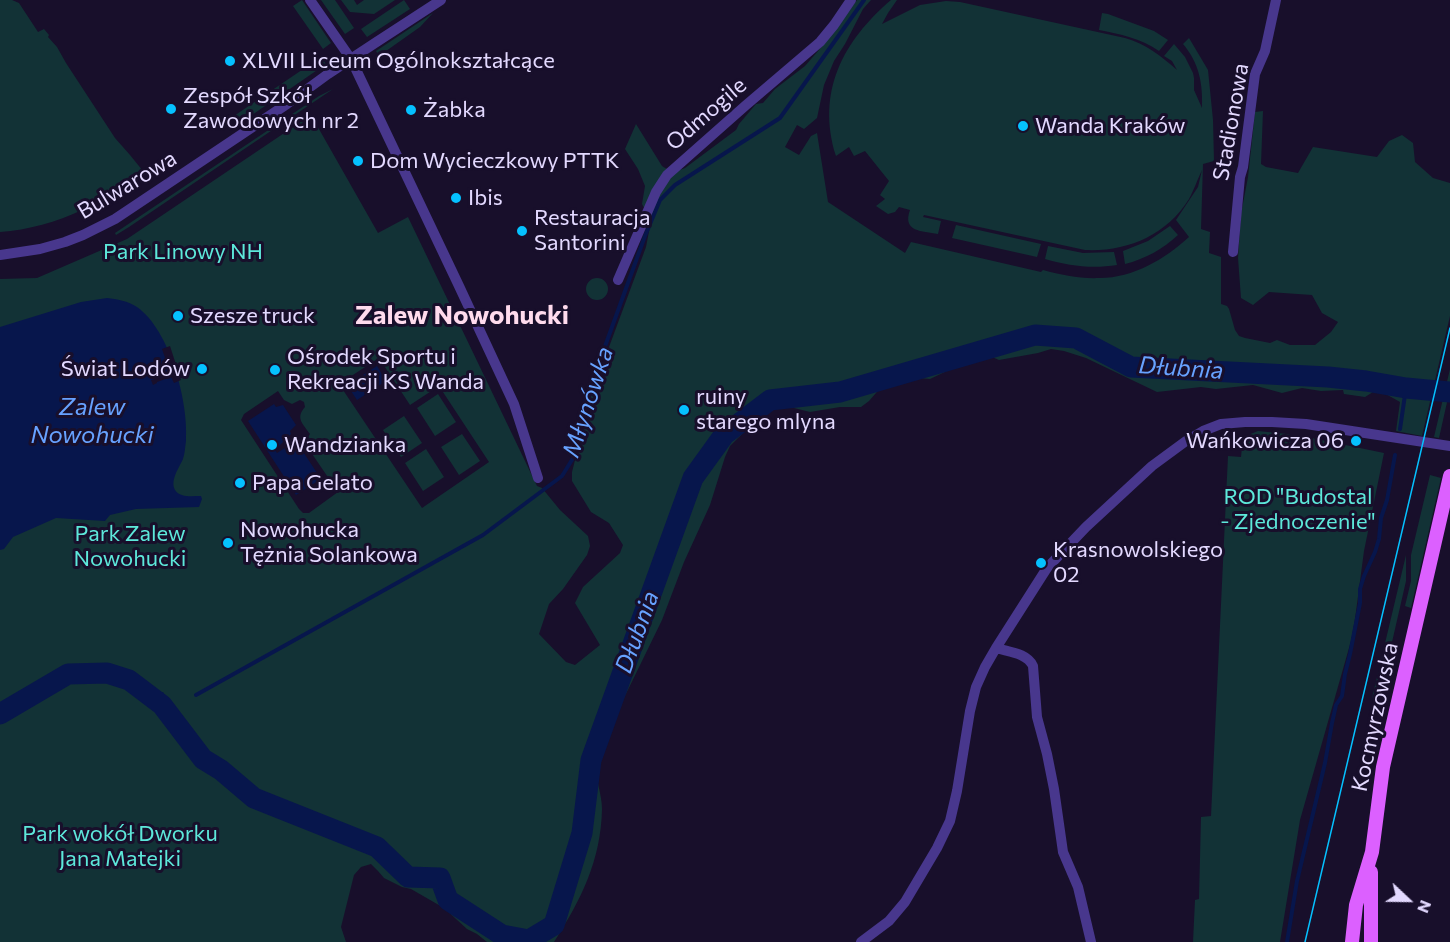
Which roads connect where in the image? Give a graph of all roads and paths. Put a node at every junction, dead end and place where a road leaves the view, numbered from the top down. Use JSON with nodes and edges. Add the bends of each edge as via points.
{"nodes":[{"id":1,"x":310,"y":0,"type":"edge"},
{"id":2,"x":441,"y":0,"type":"edge"},
{"id":3,"x":851,"y":0,"type":"edge"},
{"id":4,"x":1276,"y":0,"type":"edge"},
{"id":5,"x":351,"y":59,"type":"junction"},
{"id":6,"x":1233,"y":252,"type":"dead end"},
{"id":7,"x":0,"y":255,"type":"edge"},
{"id":8,"x":618,"y":279,"type":"dead end"},
{"id":9,"x":1450,"y":446,"type":"edge"},
{"id":10,"x":1450,"y":476,"type":"edge"},
{"id":11,"x":538,"y":478,"type":"dead end"},
{"id":12,"x":996,"y":648,"type":"junction"},
{"id":13,"x":1371,"y":852,"type":"junction"},
{"id":14,"x":861,"y":942,"type":"edge"},
{"id":15,"x":1091,"y":942,"type":"edge"},
{"id":16,"x":1352,"y":942,"type":"edge"},
{"id":17,"x":1371,"y":942,"type":"edge"}],
"edges":[{"from":1,"to":5,"type":"street"},
{"from":2,"to":5,"type":"street","name":"Bulwarowa"},
{"from":3,"to":8,"type":"street","name":"Odmogile","via":[[820,42],[667,175]]},
{"from":4,"to":6,"type":"street","name":"Stadionowa","via":[[1265,51],[1255,74]]},
{"from":5,"to":7,"type":"street","name":"Bulwarowa","via":[[115,219],[52,246]]},
{"from":5,"to":11,"type":"street","via":[[514,404]]},
{"from":9,"to":12,"type":"street","via":[[1282,422],[1235,422],[1203,431],[1152,466],[1086,526],[1047,568]]},
{"from":10,"to":13,"type":"main road","name":"Kocmyrzowska","via":[[1383,767]]},
{"from":12,"to":14,"type":"street","via":[[976,687],[950,820],[905,902],[889,921]]},
{"from":12,"to":15,"type":"street","via":[[1026,657],[1033,666],[1037,717],[1054,789],[1063,852],[1078,887]]},
{"from":13,"to":16,"type":"main road","name":"Kocmyrzowska","via":[[1356,905]]},
{"from":13,"to":17,"type":"main road","name":"Kocmyrzowska"}]}
